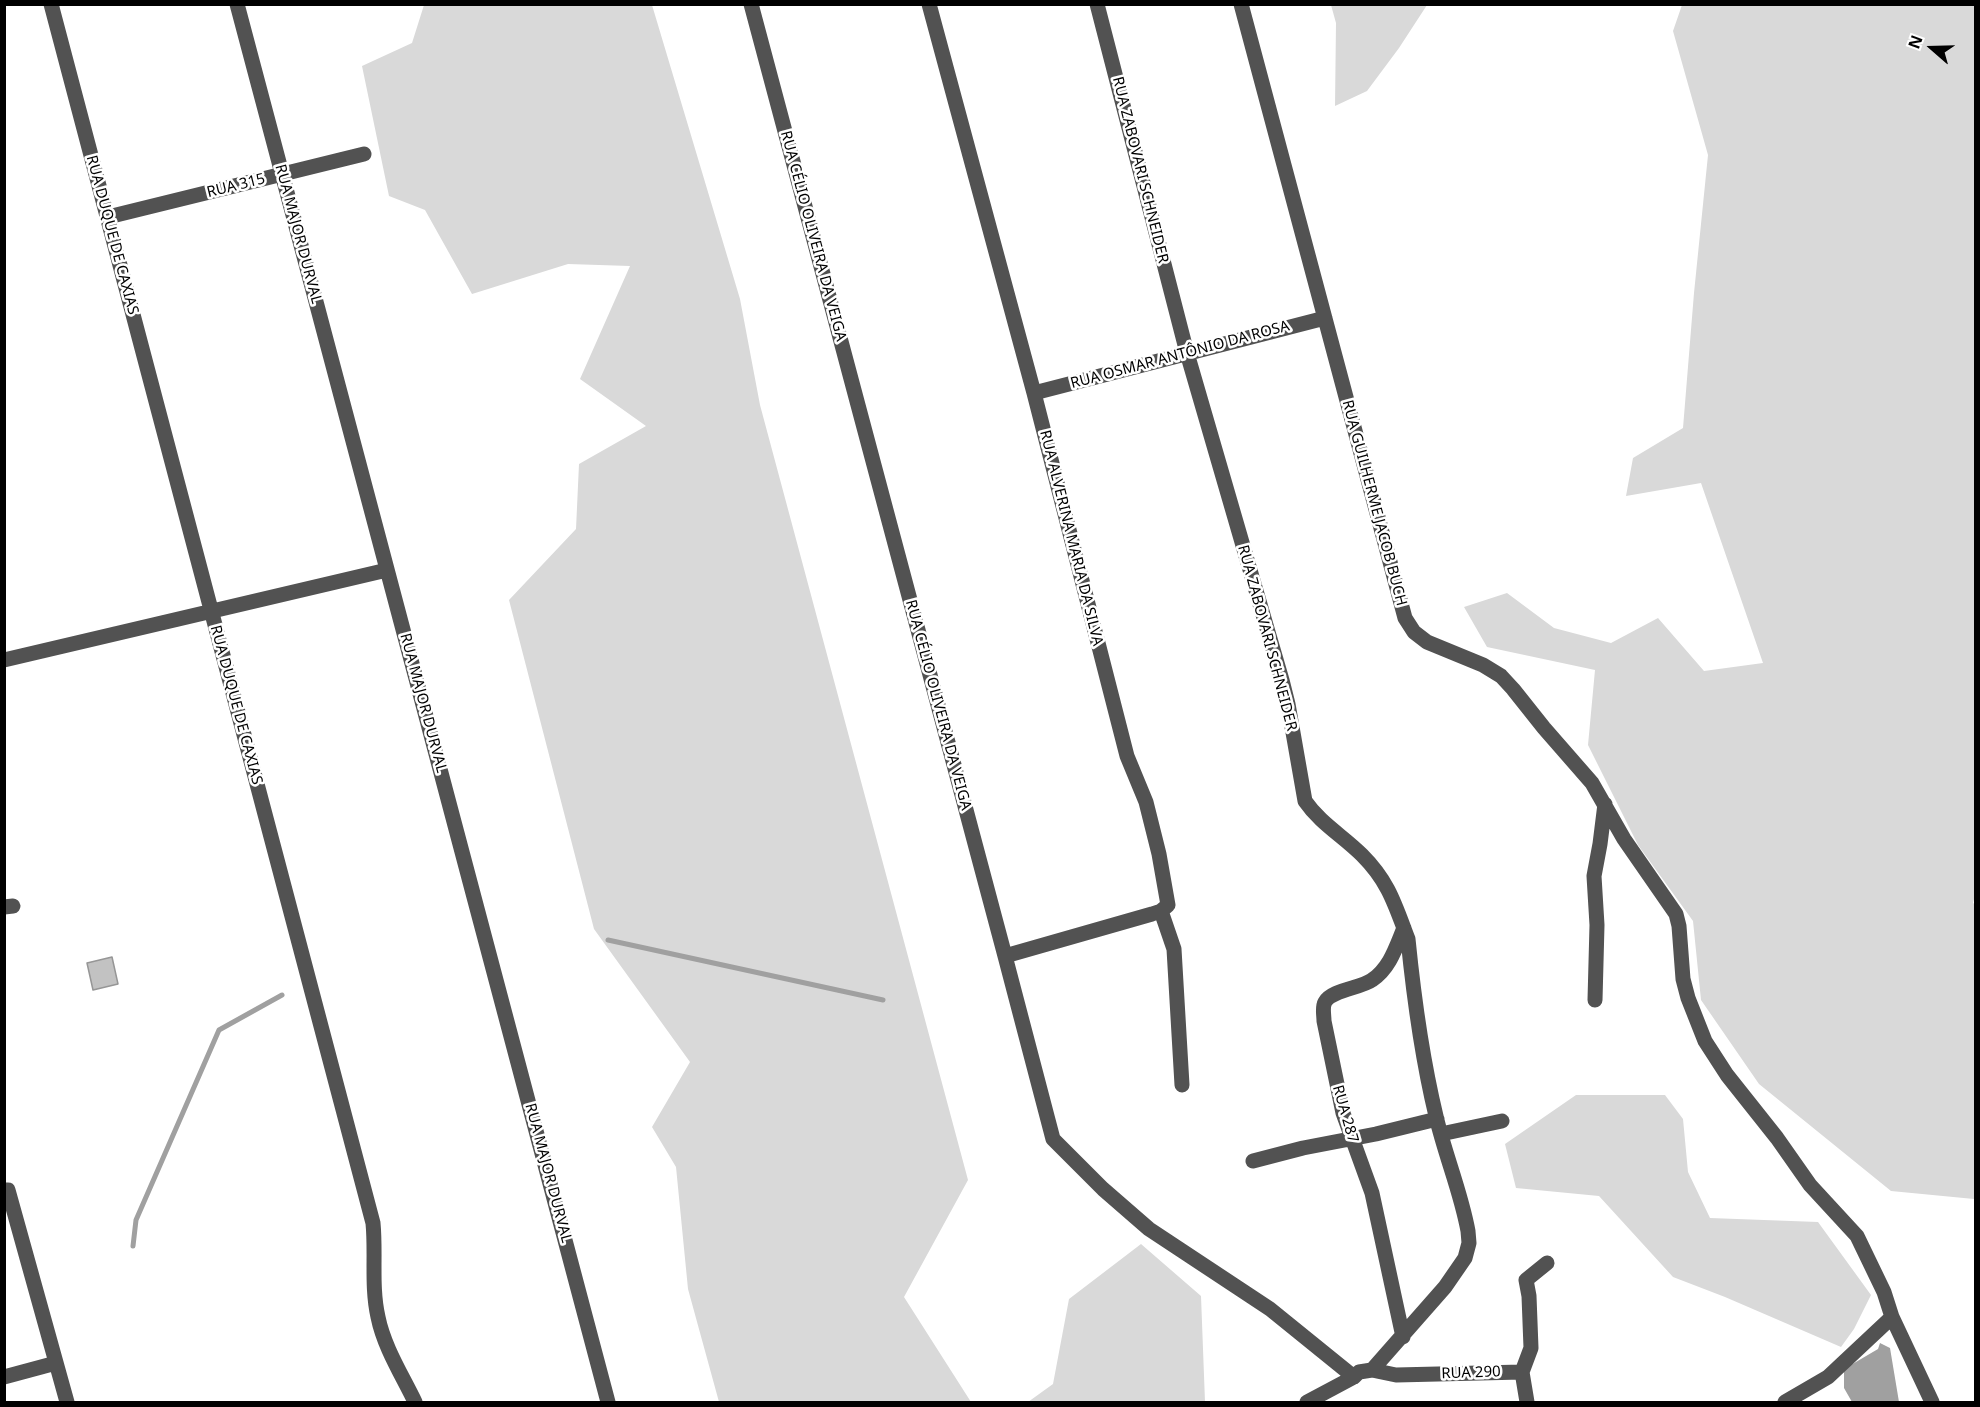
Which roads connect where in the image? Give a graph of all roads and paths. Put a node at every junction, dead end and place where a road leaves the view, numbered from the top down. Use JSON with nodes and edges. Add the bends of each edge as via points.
{"nodes":[{"id":1,"x":51,"y":4,"type":"edge"},
{"id":2,"x":237,"y":4,"type":"edge"},
{"id":3,"x":751,"y":4,"type":"edge"},
{"id":4,"x":929,"y":4,"type":"edge"},
{"id":5,"x":1097,"y":4,"type":"edge"},
{"id":6,"x":1241,"y":4,"type":"edge"},
{"id":7,"x":364,"y":154,"type":"dead end"},
{"id":8,"x":282,"y":174,"type":"junction"},
{"id":9,"x":108,"y":217,"type":"junction"},
{"id":10,"x":1325,"y":318,"type":"junction"},
{"id":11,"x":1187,"y":353,"type":"junction"},
{"id":12,"x":1034,"y":393,"type":"junction"},
{"id":13,"x":387,"y":570,"type":"junction"},
{"id":14,"x":211,"y":611,"type":"junction"},
{"id":15,"x":4,"y":660,"type":"edge"},
{"id":16,"x":1605,"y":804,"type":"junction"},
{"id":17,"x":1161,"y":911,"type":"junction"},
{"id":18,"x":1404,"y":928,"type":"junction"},
{"id":19,"x":1005,"y":956,"type":"junction"},
{"id":20,"x":1595,"y":1000,"type":"dead end"},
{"id":21,"x":1182,"y":1085,"type":"dead end"},
{"id":22,"x":1437,"y":1119,"type":"junction"},
{"id":23,"x":1502,"y":1121,"type":"dead end"},
{"id":24,"x":1441,"y":1134,"type":"junction"},
{"id":25,"x":1351,"y":1138,"type":"junction"},
{"id":26,"x":1253,"y":1161,"type":"dead end"},
{"id":27,"x":4,"y":1191,"type":"edge"},
{"id":28,"x":1547,"y":1263,"type":"dead end"},
{"id":29,"x":1892,"y":1317,"type":"junction"},
{"id":30,"x":1403,"y":1336,"type":"junction"},
{"id":31,"x":56,"y":1364,"type":"junction"},
{"id":32,"x":1372,"y":1370,"type":"junction"},
{"id":33,"x":1522,"y":1372,"type":"junction"},
{"id":34,"x":4,"y":1377,"type":"edge"},
{"id":35,"x":1354,"y":1377,"type":"junction"},
{"id":36,"x":67,"y":1402,"type":"edge"},
{"id":37,"x":415,"y":1402,"type":"edge"},
{"id":38,"x":608,"y":1402,"type":"edge"},
{"id":39,"x":1307,"y":1402,"type":"edge"},
{"id":40,"x":1527,"y":1402,"type":"edge"},
{"id":41,"x":1785,"y":1402,"type":"edge"},
{"id":42,"x":1932,"y":1402,"type":"edge"}],
"edges":[{"from":1,"to":9,"type":"street","name":"RUA DUQUE DE CAXIAS"},
{"from":2,"to":8,"type":"street","name":"RUA MAJOR DURVAL"},
{"from":3,"to":19,"type":"street","name":"RUA CÉLIO OLIVEIRA DA VEIGA"},
{"from":4,"to":12,"type":"street","name":"RUA ALVERINA MARIA DA SILVA"},
{"from":5,"to":11,"type":"street","name":"RUA ZABOVARI SCHNEIDER"},
{"from":6,"to":10,"type":"street","name":"RUA GUILHERME JACOB BUCH"},
{"from":7,"to":8,"type":"street","name":"RUA 315"},
{"from":8,"to":9,"type":"street","name":"RUA 315"},
{"from":8,"to":13,"type":"street","name":"RUA MAJOR DURVAL"},
{"from":9,"to":14,"type":"street","name":"RUA DUQUE DE CAXIAS"},
{"from":10,"to":11,"type":"street","name":"RUA OSMAR ANTÔNIO DA ROSA"},
{"from":10,"to":16,"type":"street","name":"RUA GUILHERME JACOB BUCH","via":[[1405,618],[1427,642],[1501,676],[1592,783]]},
{"from":11,"to":12,"type":"street","name":"RUA OSMAR ANTÔNIO DA ROSA"},
{"from":11,"to":18,"type":"street","name":"RUA ZABOVARI SCHNEIDER","via":[[1284,688],[1305,801],[1377,871],[1388,886]]},
{"from":12,"to":17,"type":"street","name":"RUA ALVERINA MARIA DA SILVA","via":[[1127,756],[1146,802],[1159,854],[1168,905]]},
{"from":13,"to":14,"type":"street"},
{"from":13,"to":38,"type":"street","name":"RUA MAJOR DURVAL"},
{"from":14,"to":15,"type":"street"},
{"from":14,"to":37,"type":"street","name":"RUA DUQUE DE CAXIAS","via":[[373,1223],[378,1317]]},
{"from":16,"to":20,"type":"street","via":[[1593,876],[1597,925]]},
{"from":16,"to":29,"type":"street","name":"RUA GUILHERME JACOB BUCH","via":[[1624,839],[1676,914],[1683,979],[1705,1041],[1810,1185],[1857,1236]]},
{"from":17,"to":19,"type":"street"},
{"from":17,"to":21,"type":"street","via":[[1174,949]]},
{"from":18,"to":22,"type":"street","name":"RUA ZABOVARI SCHNEIDER","via":[[1420,1041]]},
{"from":18,"to":25,"type":"street","name":"RUA 287","via":[[1391,958],[1371,981],[1331,995],[1323,1008],[1338,1092]]},
{"from":19,"to":35,"type":"street","name":"RUA CÉLIO OLIVEIRA DA VEIGA","via":[[1053,1139],[1103,1190],[1149,1229],[1270,1309]]},
{"from":22,"to":24,"type":"street","name":"RUA ZABOVARI SCHNEIDER"},
{"from":22,"to":25,"type":"street"},
{"from":23,"to":24,"type":"street"},
{"from":24,"to":30,"type":"street","name":"RUA ZABOVARI SCHNEIDER","via":[[1466,1217],[1469,1244],[1457,1271]]},
{"from":25,"to":26,"type":"street"},
{"from":25,"to":30,"type":"street","name":"RUA 287","via":[[1372,1193]]},
{"from":27,"to":31,"type":"street","via":[[8,1190]]},
{"from":28,"to":33,"type":"street","name":"RUA 290","via":[[1526,1280],[1531,1348]]},
{"from":29,"to":41,"type":"street","via":[[1828,1377]]},
{"from":29,"to":42,"type":"street","name":"RUA GUILHERME JACOB BUCH"},
{"from":30,"to":32,"type":"street","name":"RUA ZABOVARI SCHNEIDER"},
{"from":31,"to":34,"type":"street"},
{"from":31,"to":36,"type":"street"},
{"from":32,"to":33,"type":"street","name":"RUA 290","via":[[1396,1375]]},
{"from":32,"to":35,"type":"street","name":"RUA ZABOVARI SCHNEIDER","via":[[1359,1371]]},
{"from":33,"to":40,"type":"street"},
{"from":35,"to":39,"type":"street","name":"RUA ZABOVARI SCHNEIDER"}]}
